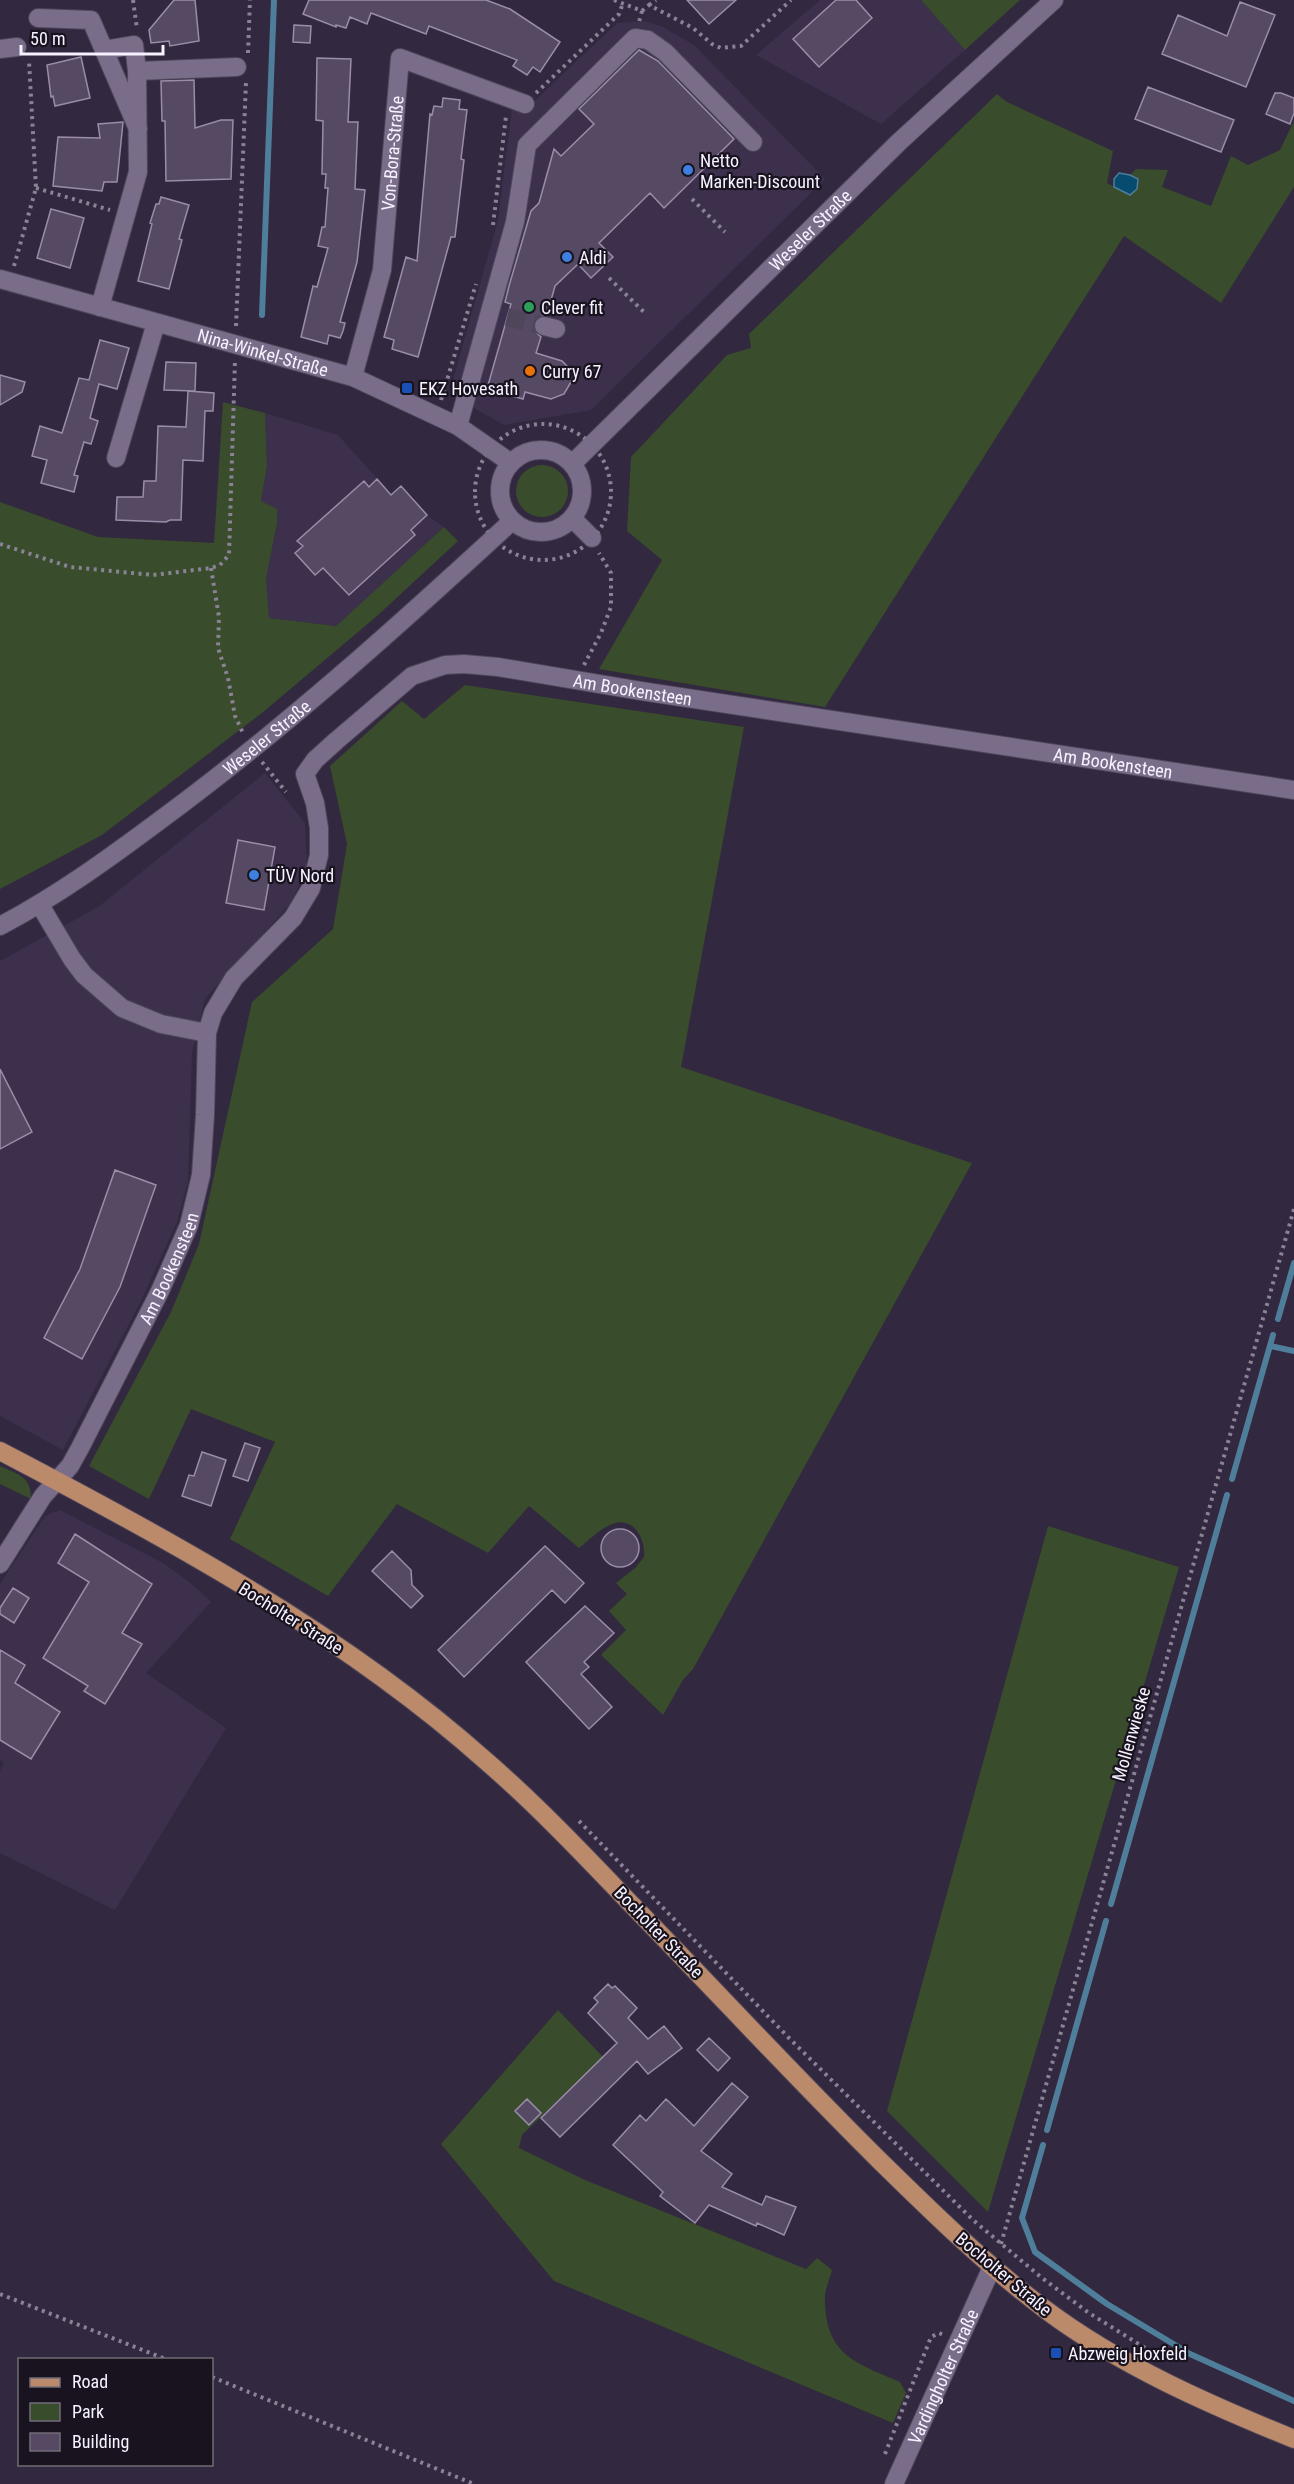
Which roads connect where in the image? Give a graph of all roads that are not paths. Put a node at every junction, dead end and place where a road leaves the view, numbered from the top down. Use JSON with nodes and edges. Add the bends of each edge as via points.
{"nodes":[{"id":1,"x":1054,"y":0,"type":"edge"},
{"id":2,"x":38,"y":18,"type":"dead end"},
{"id":3,"x":104,"y":50,"type":"junction"},
{"id":4,"x":244,"y":68,"type":"road end"},
{"id":5,"x":137,"y":71,"type":"junction"},
{"id":6,"x":517,"y":101,"type":"road end"},
{"id":7,"x":138,"y":129,"type":"junction"},
{"id":8,"x":753,"y":142,"type":"dead end"},
{"id":9,"x":5,"y":280,"type":"edge"},
{"id":10,"x":100,"y":307,"type":"junction"},
{"id":11,"x":156,"y":323,"type":"junction"},
{"id":12,"x":353,"y":377,"type":"junction"},
{"id":13,"x":458,"y":426,"type":"junction"},
{"id":14,"x":116,"y":458,"type":"dead end"},
{"id":15,"x":511,"y":463,"type":"junction"},
{"id":16,"x":572,"y":464,"type":"junction"},
{"id":17,"x":572,"y":518,"type":"junction"},
{"id":18,"x":512,"y":522,"type":"junction"},
{"id":19,"x":592,"y":538,"type":"road end"},
{"id":20,"x":1294,"y":790,"type":"edge"},
{"id":21,"x":40,"y":905,"type":"junction"},
{"id":22,"x":0,"y":926,"type":"edge"},
{"id":23,"x":207,"y":1033,"type":"junction"},
{"id":24,"x":0,"y":1451,"type":"edge"},
{"id":25,"x":58,"y":1481,"type":"junction"},
{"id":26,"x":0,"y":1564,"type":"edge"},
{"id":27,"x":992,"y":2267,"type":"junction"},
{"id":28,"x":1294,"y":2439,"type":"edge"},
{"id":29,"x":894,"y":2484,"type":"edge"}],
"edges":[{"from":1,"to":16,"type":"street","name":"Weseler Straße","via":[[899,142]]},
{"from":2,"to":3,"type":"street","via":[[91,20]]},
{"from":3,"to":5,"type":"street","via":[[134,45]]},
{"from":3,"to":7,"type":"street"},
{"from":4,"to":5,"type":"street"},
{"from":5,"to":7,"type":"street"},
{"from":6,"to":12,"type":"street","name":"Von-Bora-Straße","via":[[400,58],[382,270]]},
{"from":7,"to":10,"type":"street","via":[[138,172]]},
{"from":8,"to":13,"type":"street","via":[[665,52],[648,40],[635,38],[527,145],[498,315]]},
{"from":9,"to":10,"type":"street","name":"Nina-Winkel-Straße"},
{"from":10,"to":11,"type":"street","name":"Nina-Winkel-Straße"},
{"from":11,"to":12,"type":"street","name":"Nina-Winkel-Straße"},
{"from":11,"to":14,"type":"street"},
{"from":12,"to":13,"type":"street","name":"Nina-Winkel-Straße"},
{"from":13,"to":15,"type":"street","name":"Nina-Winkel-Straße"},
{"from":15,"to":16,"type":"street","via":[[535,450],[561,455]]},
{"from":15,"to":18,"type":"street","via":[[503,473],[500,499]]},
{"from":16,"to":17,"type":"street","via":[[579,474],[582,499]]},
{"from":17,"to":18,"type":"street","via":[[548,532],[523,529]]},
{"from":17,"to":19,"type":"street"},
{"from":18,"to":21,"type":"street","name":"Weseler Straße","via":[[416,611],[252,750]]},
{"from":20,"to":23,"type":"street","name":"Am Bookensteen","via":[[498,667],[445,665],[412,676],[315,760],[305,774],[318,828],[319,855],[311,888],[293,918],[234,978],[213,1013]]},
{"from":21,"to":22,"type":"street","name":"Weseler Straße"},
{"from":21,"to":23,"type":"street","via":[[84,975],[122,1008],[161,1024]]},
{"from":23,"to":25,"type":"street","name":"Am Bookensteen","via":[[201,1175],[189,1225],[123,1365],[80,1448]]},
{"from":24,"to":25,"type":"main road","name":"Bocholter Straße"},
{"from":25,"to":26,"type":"street","name":"Am Bookensteen","via":[[43,1497]]},
{"from":25,"to":27,"type":"main road","name":"Bocholter Straße","via":[[313,1629],[461,1739],[554,1824],[857,2139]]},
{"from":27,"to":28,"type":"main road","name":"Bocholter Straße","via":[[1073,2329],[1168,2385]]},
{"from":27,"to":29,"type":"street","name":"Vardingholter Straße"}]}
